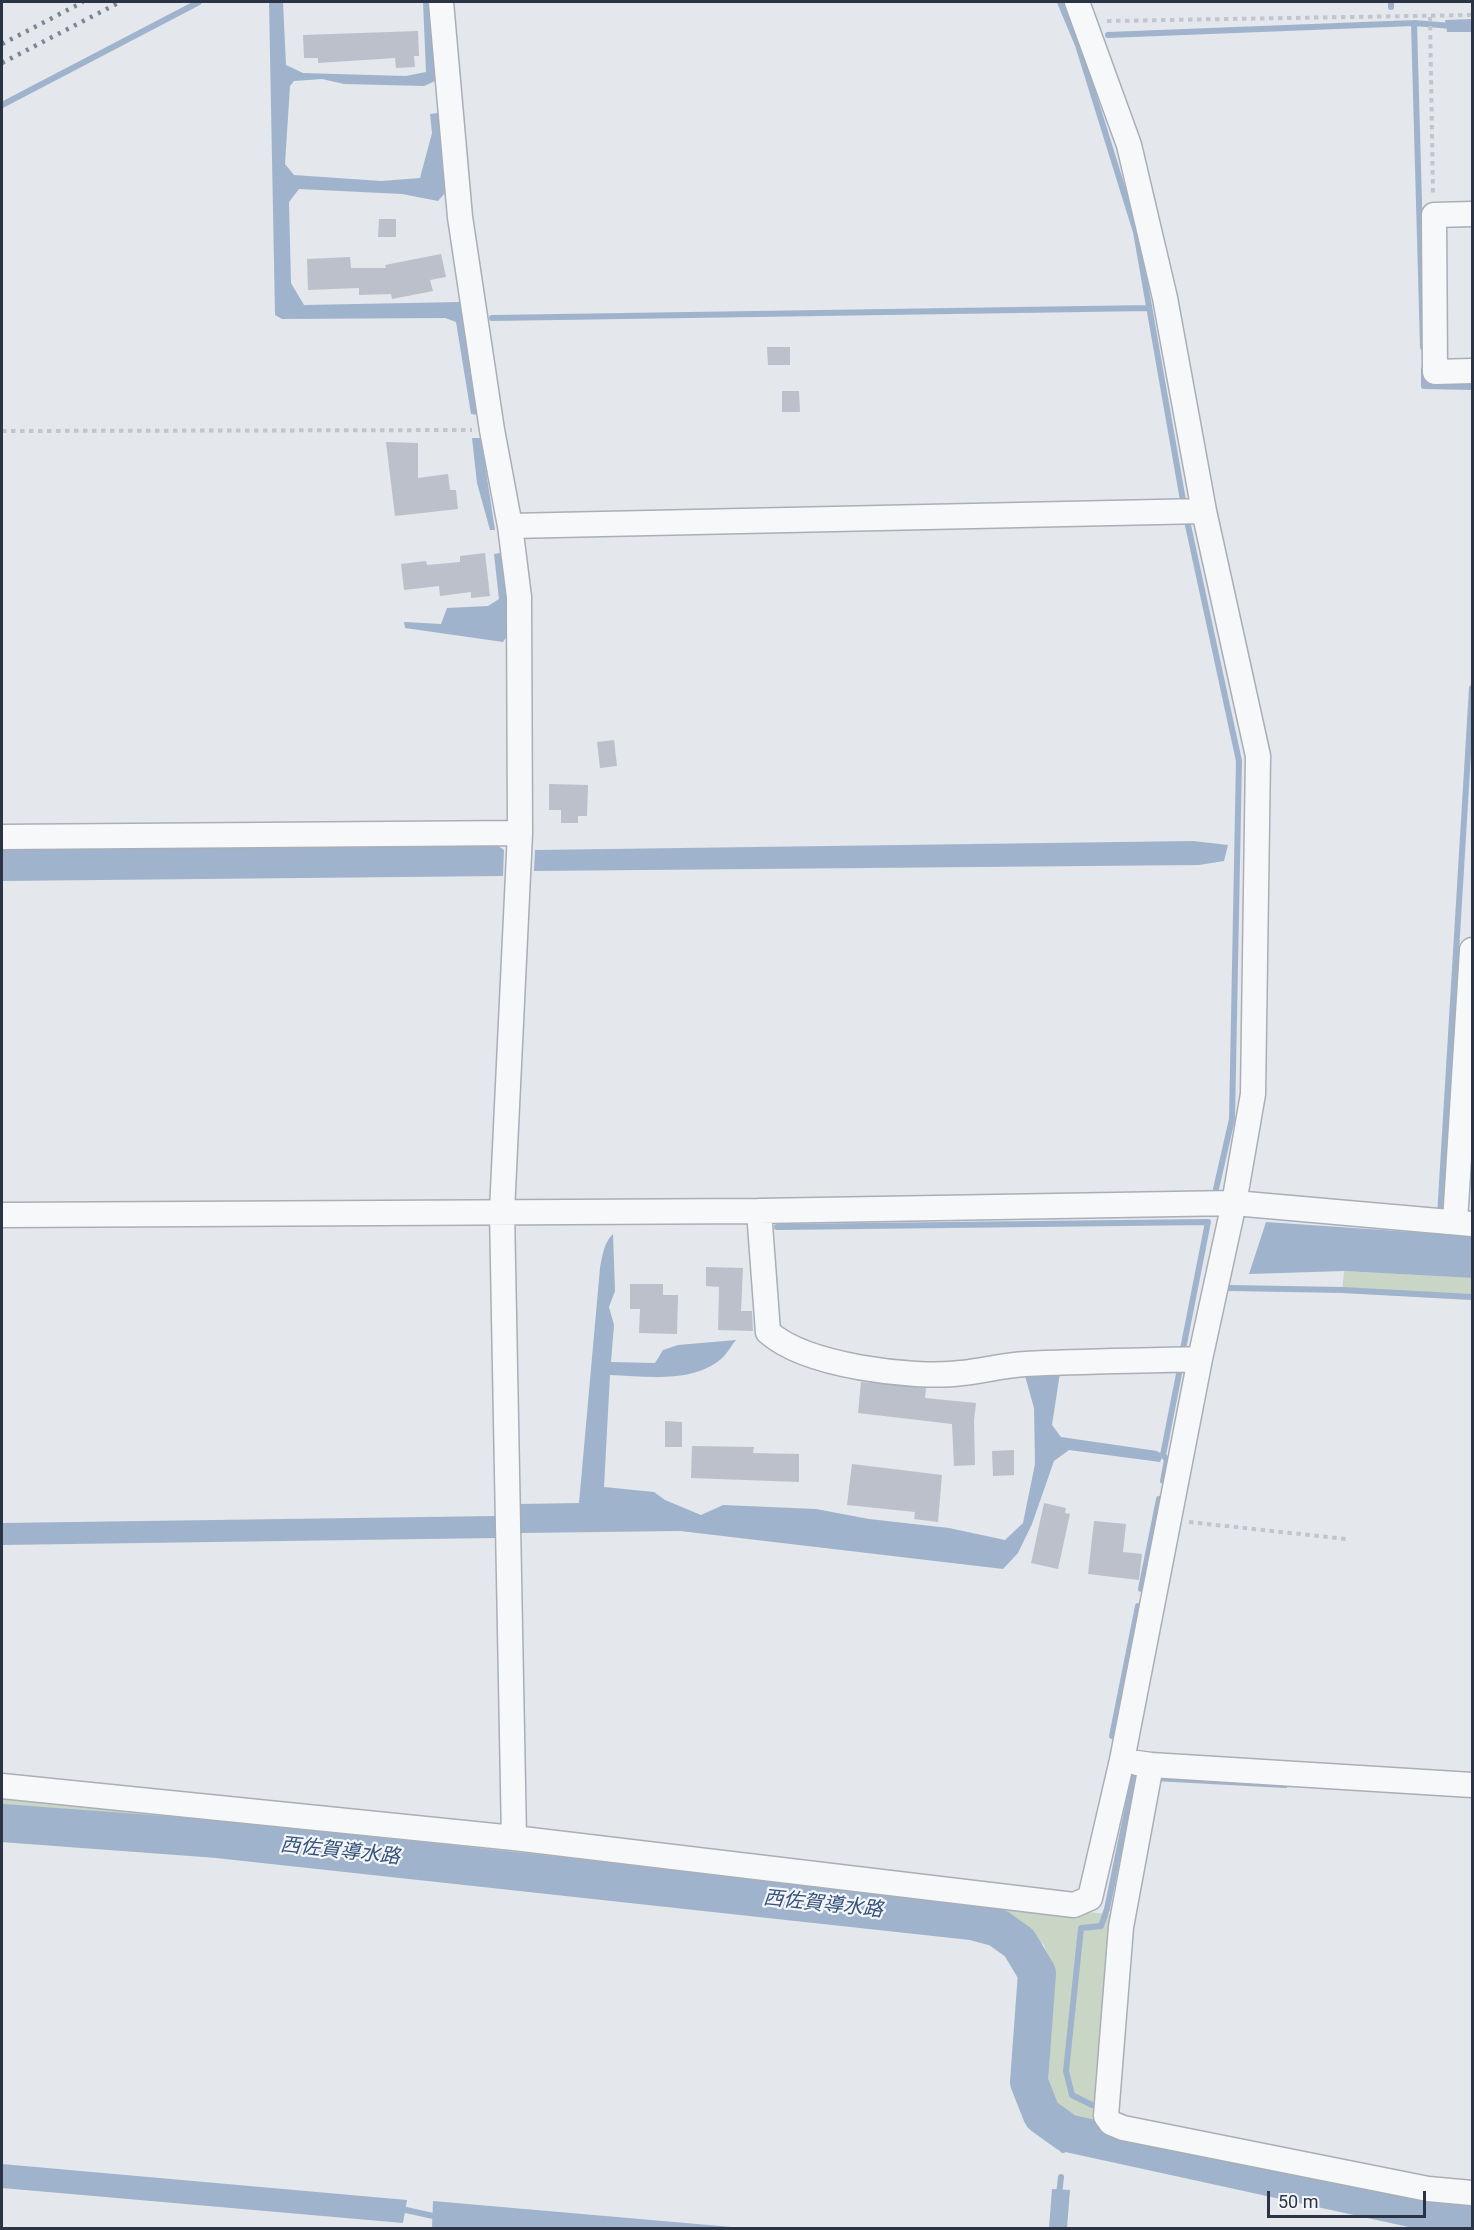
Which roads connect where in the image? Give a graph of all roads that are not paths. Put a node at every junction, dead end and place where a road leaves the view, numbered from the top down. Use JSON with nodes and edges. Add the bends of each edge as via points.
{"nodes":[{"id":1,"x":441,"y":2,"type":"edge"},
{"id":2,"x":1081,"y":11,"type":"edge"},
{"id":3,"x":1473,"y":214,"type":"edge"},
{"id":4,"x":1473,"y":371,"type":"edge"},
{"id":5,"x":1204,"y":511,"type":"junction"},
{"id":6,"x":510,"y":526,"type":"junction"},
{"id":7,"x":520,"y":833,"type":"junction"},
{"id":8,"x":2,"y":837,"type":"edge"},
{"id":9,"x":1473,"y":950,"type":"edge"},
{"id":10,"x":1234,"y":1203,"type":"junction"},
{"id":11,"x":502,"y":1211,"type":"junction"},
{"id":12,"x":759,"y":1211,"type":"junction"},
{"id":13,"x":2,"y":1215,"type":"edge"},
{"id":14,"x":1464,"y":1223,"type":"edge"},
{"id":15,"x":1200,"y":1359,"type":"junction"},
{"id":16,"x":1122,"y":1760,"type":"junction"},
{"id":17,"x":1149,"y":1776,"type":"junction"},
{"id":18,"x":1473,"y":1785,"type":"edge"},
{"id":19,"x":2,"y":1786,"type":"edge"},
{"id":20,"x":513,"y":1838,"type":"junction"},
{"id":21,"x":1473,"y":2193,"type":"edge"}],
"edges":[{"from":1,"to":6,"type":"street","via":[[460,217]]},
{"from":2,"to":5,"type":"street","via":[[1129,145],[1165,298]]},
{"from":3,"to":4,"type":"street","via":[[1434,215],[1435,372]]},
{"from":5,"to":6,"type":"street"},
{"from":5,"to":10,"type":"street","via":[[1258,756],[1253,1094]]},
{"from":6,"to":7,"type":"street","via":[[519,597]]},
{"from":7,"to":8,"type":"street"},
{"from":7,"to":11,"type":"street"},
{"from":9,"to":14,"type":"street"},
{"from":10,"to":12,"type":"street"},
{"from":10,"to":14,"type":"street"},
{"from":10,"to":15,"type":"street"},
{"from":11,"to":12,"type":"street"},
{"from":11,"to":13,"type":"street"},
{"from":11,"to":20,"type":"street"},
{"from":12,"to":15,"type":"street","via":[[768,1332],[779,1342],[804,1351],[849,1366],[899,1373],[960,1374],[1022,1364]]},
{"from":15,"to":16,"type":"street"},
{"from":16,"to":17,"type":"street"},
{"from":16,"to":20,"type":"street","via":[[1090,1898],[1074,1905]]},
{"from":17,"to":18,"type":"street"},
{"from":17,"to":21,"type":"street","via":[[1121,1927],[1106,2116],[1111,2123],[1428,2189]]},
{"from":19,"to":20,"type":"street"}]}
